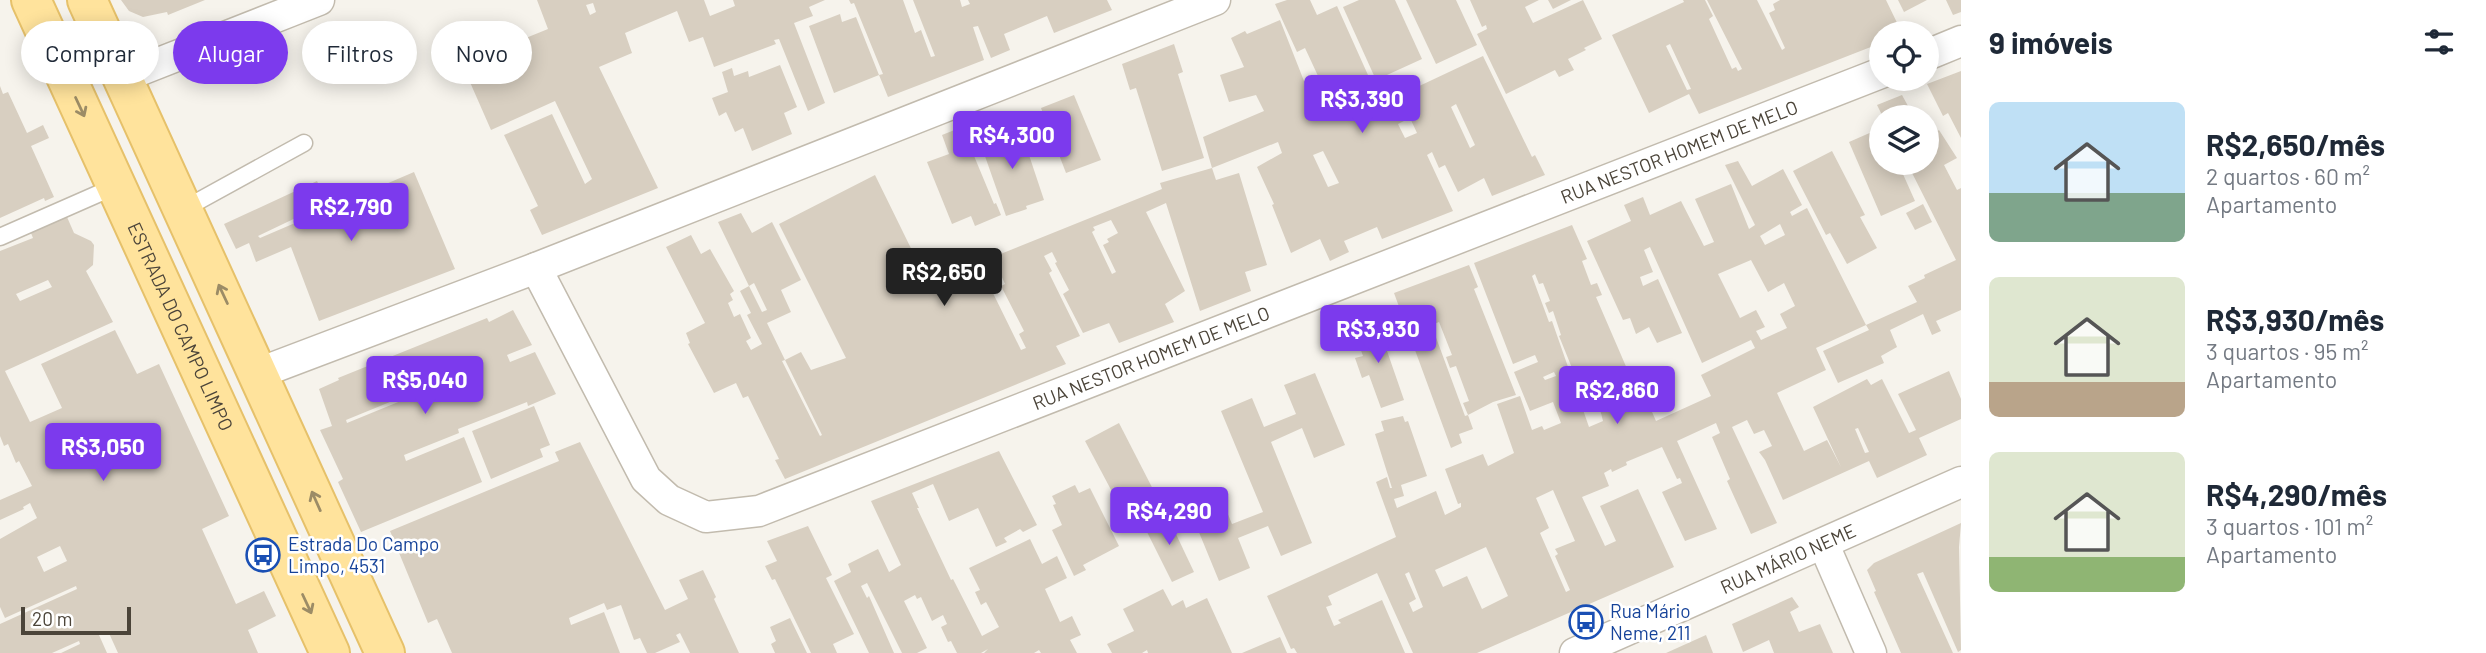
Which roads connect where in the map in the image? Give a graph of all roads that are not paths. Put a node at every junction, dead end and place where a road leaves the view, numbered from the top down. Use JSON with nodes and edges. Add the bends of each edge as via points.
{"nodes":[{"id":1,"x":31,"y":0,"type":"edge"},
{"id":2,"x":87,"y":0,"type":"edge"},
{"id":3,"x":319,"y":0,"type":"edge"},
{"id":4,"x":1215,"y":0,"type":"edge"},
{"id":5,"x":97,"y":21,"type":"edge"},
{"id":6,"x":1961,"y":41,"type":"edge"},
{"id":7,"x":1939,"y":50,"type":"edge"},
{"id":8,"x":159,"y":63,"type":"edge"},
{"id":9,"x":1869,"y":78,"type":"edge"},
{"id":10,"x":126,"y":84,"type":"edge"},
{"id":11,"x":304,"y":143,"type":"dead end"},
{"id":12,"x":116,"y":186,"type":"junction"},
{"id":13,"x":184,"y":209,"type":"junction"},
{"id":14,"x":0,"y":237,"type":"edge"},
{"id":15,"x":536,"y":268,"type":"junction"},
{"id":16,"x":259,"y":373,"type":"junction"},
{"id":17,"x":1961,"y":482,"type":"edge"},
{"id":18,"x":1824,"y":545,"type":"junction"},
{"id":19,"x":330,"y":653,"type":"edge"},
{"id":20,"x":385,"y":653,"type":"edge"},
{"id":21,"x":1575,"y":653,"type":"edge"},
{"id":22,"x":1871,"y":653,"type":"edge"}],
"edges":[{"from":1,"to":12,"type":"main road","name":"ESTRADA DO CAMPO LIMPO","one_way":true},
{"from":2,"to":5,"type":"main road"},
{"from":3,"to":8,"type":"street"},
{"from":4,"to":15,"type":"street"},
{"from":6,"to":7,"type":"street"},
{"from":9,"to":15,"type":"street","name":"RUA NESTOR HOMEM DE MELO","via":[[759,511],[706,517],[669,500],[646,479]]},
{"from":10,"to":13,"type":"main road"},
{"from":11,"to":13,"type":"lane"},
{"from":12,"to":14,"type":"lane"},
{"from":12,"to":19,"type":"main road","name":"ESTRADA DO CAMPO LIMPO","one_way":true},
{"from":16,"to":13,"type":"main road","one_way":true},
{"from":15,"to":16,"type":"street"},
{"from":20,"to":16,"type":"main road","one_way":true},
{"from":17,"to":18,"type":"street","name":"RUA MÁRIO NEME"},
{"from":18,"to":21,"type":"street","name":"RUA MÁRIO NEME"},
{"from":18,"to":22,"type":"street"}]}
